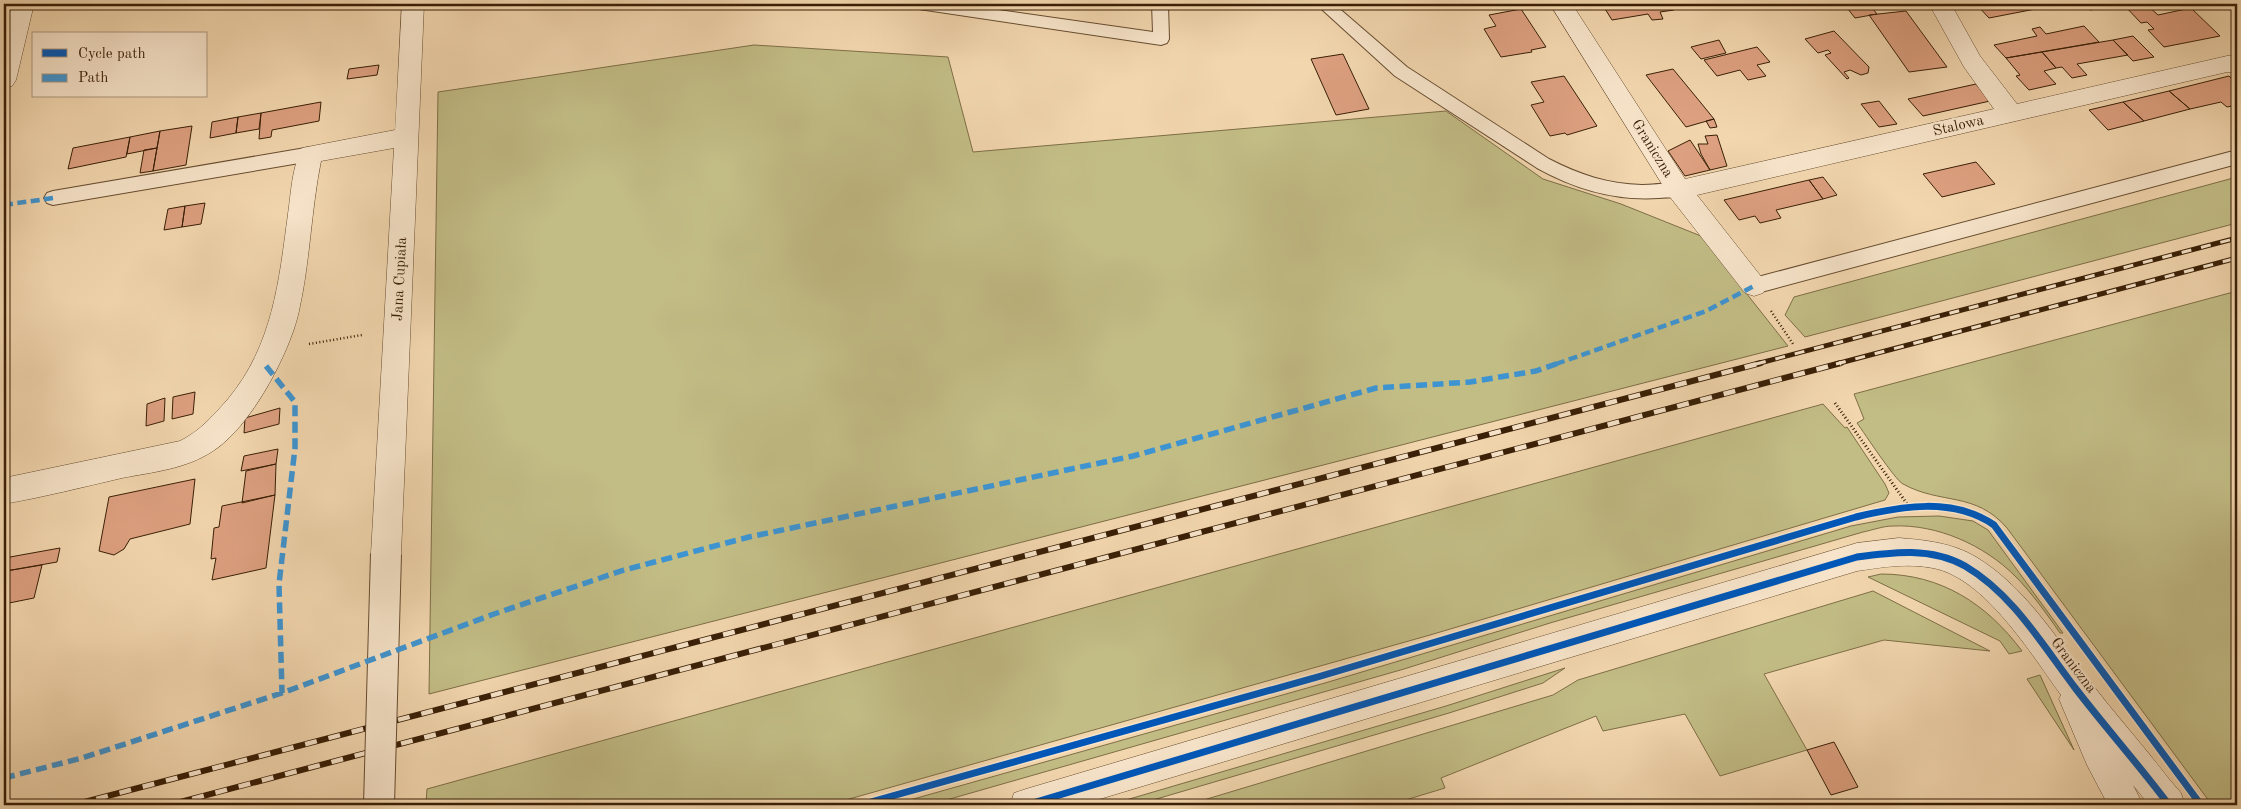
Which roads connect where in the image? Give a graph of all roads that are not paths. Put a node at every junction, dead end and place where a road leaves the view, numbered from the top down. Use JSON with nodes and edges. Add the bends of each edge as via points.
{"nodes":[{"id":1,"x":23,"y":4,"type":"edge"},
{"id":2,"x":414,"y":4,"type":"edge"},
{"id":3,"x":919,"y":4,"type":"edge"},
{"id":4,"x":1160,"y":4,"type":"edge"},
{"id":5,"x":1324,"y":4,"type":"edge"},
{"id":6,"x":1561,"y":4,"type":"edge"},
{"id":7,"x":1940,"y":4,"type":"edge"},
{"id":8,"x":2237,"y":64,"type":"edge"},
{"id":9,"x":4,"y":80,"type":"edge"},
{"id":10,"x":2012,"y":113,"type":"junction"},
{"id":11,"x":406,"y":138,"type":"junction"},
{"id":12,"x":311,"y":154,"type":"junction"},
{"id":13,"x":2237,"y":157,"type":"edge"},
{"id":14,"x":1679,"y":190,"type":"junction"},
{"id":15,"x":54,"y":198,"type":"dead end"},
{"id":16,"x":1754,"y":286,"type":"joint"},
{"id":17,"x":4,"y":491,"type":"edge"},
{"id":18,"x":2063,"y":672,"type":"junction"},
{"id":19,"x":379,"y":805,"type":"edge"},
{"id":20,"x":1026,"y":805,"type":"edge"},
{"id":21,"x":2127,"y":805,"type":"edge"},
{"id":22,"x":2169,"y":805,"type":"edge"}],
"edges":[{"from":1,"to":9,"type":"street"},
{"from":2,"to":11,"type":"street","name":"Jana Cupiała"},
{"from":3,"to":4,"type":"lane","via":[[1161,39]]},
{"from":5,"to":14,"type":"lane","via":[[1408,77],[1541,164],[1579,182],[1606,190],[1649,193]]},
{"from":6,"to":14,"type":"street","name":"Graniczna"},
{"from":7,"to":10,"type":"street","via":[[1975,64]]},
{"from":8,"to":10,"type":"street","name":"Stalowa"},
{"from":10,"to":14,"type":"street","name":"Stalowa"},
{"from":11,"to":12,"type":"street"},
{"from":11,"to":19,"type":"street","name":"Jana Cupiała","bridge":true,"via":[[386,554]]},
{"from":12,"to":15,"type":"lane"},
{"from":12,"to":17,"type":"street","via":[[289,296],[279,336],[259,377],[219,429],[207,440],[185,451]]},
{"from":13,"to":16,"type":"lane"},
{"from":14,"to":16,"type":"street","name":"Graniczna"},
{"from":18,"to":20,"type":"street","name":"Graniczna","via":[[1998,588],[1971,569],[1944,558],[1886,552],[1857,557]]},
{"from":18,"to":21,"type":"street","name":"Graniczna","via":[[2090,738]]},
{"from":18,"to":22,"type":"street","name":"Graniczna"}]}
